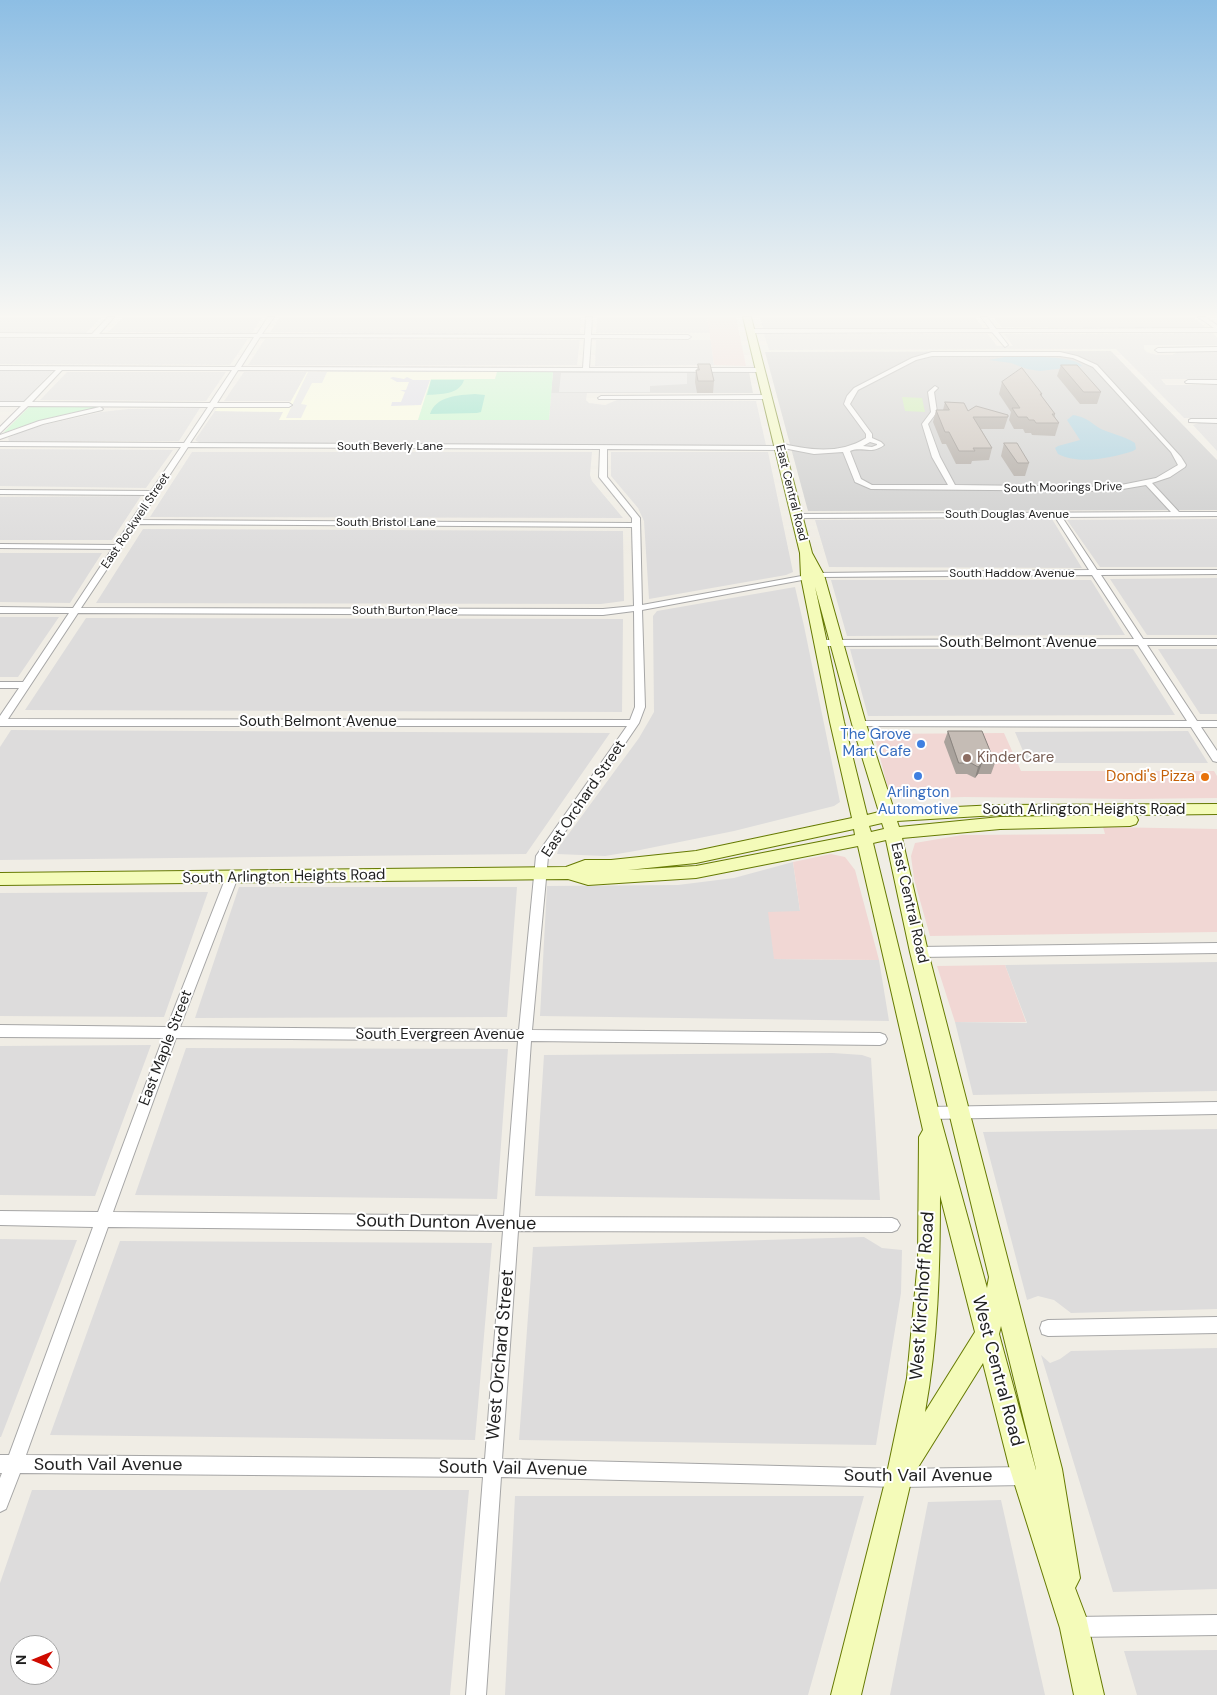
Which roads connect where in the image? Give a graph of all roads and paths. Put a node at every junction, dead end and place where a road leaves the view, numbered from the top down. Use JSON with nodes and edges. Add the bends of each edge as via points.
{"nodes":[{"id":1,"x":35,"y":396,"type":"edge"},
{"id":2,"x":219,"y":396,"type":"edge"},
{"id":3,"x":759,"y":396,"type":"edge"},
{"id":4,"x":767,"y":396,"type":"edge"},
{"id":5,"x":850,"y":396,"type":"edge"},
{"id":6,"x":932,"y":396,"type":"edge"},
{"id":7,"x":1123,"y":396,"type":"edge"},
{"id":8,"x":601,"y":398,"type":"dead end"},
{"id":9,"x":0,"y":404,"type":"edge"},
{"id":10,"x":27,"y":404,"type":"junction"},
{"id":11,"x":134,"y":404,"type":"junction"},
{"id":12,"x":214,"y":404,"type":"junction"},
{"id":13,"x":289,"y":405,"type":"dead end"},
{"id":14,"x":1191,"y":421,"type":"dead end"},
{"id":15,"x":1217,"y":421,"type":"edge"},
{"id":16,"x":0,"y":431,"type":"edge"},
{"id":17,"x":0,"y":437,"type":"edge"},
{"id":18,"x":869,"y":439,"type":"junction"},
{"id":19,"x":0,"y":444,"type":"edge"},
{"id":20,"x":187,"y":446,"type":"junction"},
{"id":21,"x":857,"y":447,"type":"junction"},
{"id":22,"x":604,"y":448,"type":"junction"},
{"id":23,"x":781,"y":450,"type":"junction"},
{"id":24,"x":846,"y":450,"type":"junction"},
{"id":25,"x":803,"y":451,"type":"junction"},
{"id":26,"x":1146,"y":482,"type":"junction"},
{"id":27,"x":952,"y":486,"type":"junction"},
{"id":28,"x":0,"y":492,"type":"edge"},
{"id":29,"x":155,"y":493,"type":"junction"},
{"id":30,"x":1177,"y":514,"type":"junction"},
{"id":31,"x":1217,"y":514,"type":"edge"},
{"id":32,"x":1057,"y":515,"type":"junction"},
{"id":33,"x":797,"y":516,"type":"junction"},
{"id":34,"x":135,"y":522,"type":"junction"},
{"id":35,"x":636,"y":525,"type":"junction"},
{"id":36,"x":0,"y":546,"type":"edge"},
{"id":37,"x":118,"y":547,"type":"junction"},
{"id":38,"x":1217,"y":572,"type":"edge"},
{"id":39,"x":1096,"y":574,"type":"junction"},
{"id":40,"x":812,"y":576,"type":"junction"},
{"id":41,"x":638,"y":608,"type":"junction"},
{"id":42,"x":0,"y":610,"type":"edge"},
{"id":43,"x":76,"y":611,"type":"junction"},
{"id":44,"x":1141,"y":642,"type":"junction"},
{"id":45,"x":1217,"y":642,"type":"edge"},
{"id":46,"x":820,"y":643,"type":"junction"},
{"id":47,"x":837,"y":643,"type":"junction"},
{"id":48,"x":0,"y":685,"type":"edge"},
{"id":49,"x":26,"y":685,"type":"junction"},
{"id":50,"x":0,"y":722,"type":"edge"},
{"id":51,"x":634,"y":723,"type":"junction"},
{"id":52,"x":860,"y":724,"type":"junction"},
{"id":53,"x":1195,"y":724,"type":"junction"},
{"id":54,"x":1217,"y":724,"type":"edge"},
{"id":55,"x":1217,"y":758,"type":"edge"},
{"id":56,"x":1217,"y":809,"type":"edge"},
{"id":57,"x":888,"y":816,"type":"junction"},
{"id":58,"x":1217,"y":820,"type":"edge"},
{"id":59,"x":862,"y":830,"type":"junction"},
{"id":60,"x":893,"y":833,"type":"junction"},
{"id":61,"x":541,"y":874,"type":"junction"},
{"id":62,"x":232,"y":877,"type":"junction"},
{"id":63,"x":0,"y":879,"type":"edge"},
{"id":64,"x":1217,"y":948,"type":"edge"},
{"id":65,"x":919,"y":952,"type":"junction"},
{"id":66,"x":0,"y":1031,"type":"edge"},
{"id":67,"x":171,"y":1034,"type":"junction"},
{"id":68,"x":525,"y":1036,"type":"junction"},
{"id":69,"x":880,"y":1040,"type":"dead end"},
{"id":70,"x":1217,"y":1108,"type":"edge"},
{"id":71,"x":929,"y":1112,"type":"junction"},
{"id":72,"x":960,"y":1112,"type":"junction"},
{"id":73,"x":0,"y":1218,"type":"edge"},
{"id":74,"x":102,"y":1219,"type":"junction"},
{"id":75,"x":512,"y":1224,"type":"junction"},
{"id":76,"x":892,"y":1225,"type":"dead end"},
{"id":77,"x":1000,"y":1274,"type":"junction"},
{"id":78,"x":1217,"y":1325,"type":"edge"},
{"id":79,"x":1048,"y":1328,"type":"dead end"},
{"id":80,"x":987,"y":1334,"type":"junction"},
{"id":81,"x":7,"y":1464,"type":"edge"},
{"id":82,"x":492,"y":1468,"type":"junction"},
{"id":83,"x":1025,"y":1476,"type":"junction"},
{"id":84,"x":899,"y":1478,"type":"junction"},
{"id":85,"x":0,"y":1503,"type":"edge"},
{"id":86,"x":1217,"y":1625,"type":"edge"},
{"id":87,"x":1074,"y":1627,"type":"junction"},
{"id":88,"x":476,"y":1695,"type":"edge"},
{"id":89,"x":846,"y":1695,"type":"edge"},
{"id":90,"x":1089,"y":1695,"type":"edge"}],
"edges":[{"from":1,"to":10,"type":"street"},
{"from":2,"to":12,"type":"street","name":"East Rockwell Street"},
{"from":3,"to":8,"type":"street"},
{"from":4,"to":23,"type":"main road","name":"East Central Road"},
{"from":5,"to":18,"type":"street","name":"South Moorings Drive","via":[[847,400],[849,408]]},
{"from":6,"to":27,"type":"street","via":[[934,412],[924,424],[936,457]]},
{"from":7,"to":26,"type":"street","name":"South Moorings Drive","via":[[1182,465],[1178,470]]},
{"from":9,"to":10,"type":"street"},
{"from":10,"to":11,"type":"street"},
{"from":10,"to":16,"type":"street"},
{"from":11,"to":12,"type":"street"},
{"from":11,"to":17,"type":"street","via":[[62,417]]},
{"from":12,"to":13,"type":"street"},
{"from":12,"to":20,"type":"street","name":"East Rockwell Street"},
{"from":14,"to":15,"type":"street"},
{"from":18,"to":21,"type":"street"},
{"from":18,"to":21,"type":"street","via":[[881,445],[873,449]]},
{"from":19,"to":20,"type":"street","name":"South Beverly Lane"},
{"from":20,"to":22,"type":"street","name":"South Beverly Lane"},
{"from":20,"to":29,"type":"street","name":"East Rockwell Street"},
{"from":21,"to":24,"type":"street"},
{"from":22,"to":23,"type":"street","name":"South Beverly Lane"},
{"from":22,"to":35,"type":"street","name":"East Orchard Street","via":[[603,477],[633,513]]},
{"from":23,"to":25,"type":"street"},
{"from":23,"to":25,"type":"street"},
{"from":23,"to":33,"type":"main road","name":"East Central Road"},
{"from":24,"to":25,"type":"street"},
{"from":24,"to":27,"type":"street","name":"South Moorings Drive","via":[[858,480],[871,486]]},
{"from":26,"to":27,"type":"street","name":"South Moorings Drive","via":[[1111,489]]},
{"from":26,"to":30,"type":"street"},
{"from":28,"to":29,"type":"street"},
{"from":29,"to":34,"type":"street","name":"East Rockwell Street"},
{"from":30,"to":31,"type":"street","name":"South Douglas Avenue"},
{"from":30,"to":32,"type":"street","name":"South Douglas Avenue"},
{"from":32,"to":33,"type":"street","name":"South Douglas Avenue"},
{"from":32,"to":39,"type":"street"},
{"from":33,"to":40,"type":"main road","name":"East Central Road"},
{"from":34,"to":35,"type":"street","name":"South Bristol Lane"},
{"from":34,"to":37,"type":"street","name":"East Rockwell Street"},
{"from":35,"to":41,"type":"street","name":"East Orchard Street"},
{"from":36,"to":37,"type":"street"},
{"from":37,"to":43,"type":"street","name":"East Rockwell Street"},
{"from":38,"to":39,"type":"street","name":"South Haddow Avenue"},
{"from":39,"to":40,"type":"street","name":"South Haddow Avenue"},
{"from":39,"to":44,"type":"street"},
{"from":40,"to":41,"type":"street","name":"South Burton Place"},
{"from":40,"to":46,"type":"main road","name":"East Central Road"},
{"from":40,"to":47,"type":"main road","name":"East Central Road"},
{"from":41,"to":43,"type":"street","name":"South Burton Place","via":[[602,612]]},
{"from":41,"to":51,"type":"street","name":"East Orchard Street","via":[[640,707]]},
{"from":42,"to":43,"type":"street","name":"South Burton Place"},
{"from":43,"to":49,"type":"street","name":"East Rockwell Street"},
{"from":44,"to":45,"type":"street","name":"South Belmont Avenue"},
{"from":44,"to":47,"type":"street","name":"South Belmont Avenue"},
{"from":44,"to":53,"type":"street"},
{"from":46,"to":47,"type":"street","name":"South Belmont Avenue"},
{"from":46,"to":59,"type":"main road","name":"East Central Road"},
{"from":47,"to":52,"type":"main road","name":"East Central Road"},
{"from":48,"to":49,"type":"street"},
{"from":49,"to":50,"type":"street","name":"East Rockwell Street"},
{"from":50,"to":51,"type":"street","name":"South Belmont Avenue"},
{"from":51,"to":61,"type":"street","name":"East Orchard Street","via":[[542,856]]},
{"from":52,"to":53,"type":"street"},
{"from":52,"to":57,"type":"main road","name":"East Central Road"},
{"from":53,"to":54,"type":"street"},
{"from":53,"to":55,"type":"street"},
{"from":56,"to":57,"type":"main road","name":"South Arlington Heights Road","via":[[988,810]]},
{"from":57,"to":59,"type":"main road","name":"South Arlington Heights Road"},
{"from":57,"to":60,"type":"main road","name":"East Central Road"},
{"from":58,"to":60,"type":"main road","name":"South Arlington Heights Road","via":[[1000,823]]},
{"from":59,"to":60,"type":"main road","name":"South Arlington Heights Road"},
{"from":59,"to":61,"type":"main road","name":"South Arlington Heights Road","via":[[696,872],[588,879],[568,873]]},
{"from":59,"to":71,"type":"main road","name":"East Central Road"},
{"from":60,"to":65,"type":"main road","name":"East Central Road"},
{"from":61,"to":62,"type":"main road","name":"South Arlington Heights Road"},
{"from":61,"to":68,"type":"street","name":"East Orchard Street"},
{"from":62,"to":63,"type":"main road","name":"South Arlington Heights Road"},
{"from":62,"to":67,"type":"street","name":"East Maple Street"},
{"from":64,"to":65,"type":"street"},
{"from":65,"to":72,"type":"main road","name":"East Central Road"},
{"from":66,"to":67,"type":"street","name":"South Evergreen Avenue"},
{"from":67,"to":68,"type":"street","name":"South Evergreen Avenue"},
{"from":67,"to":74,"type":"street","name":"East Maple Street"},
{"from":68,"to":69,"type":"street","name":"South Evergreen Avenue"},
{"from":68,"to":75,"type":"street","name":"East Orchard Street"},
{"from":70,"to":72,"type":"street"},
{"from":71,"to":72,"type":"street"},
{"from":71,"to":80,"type":"main road","name":"West Central Road"},
{"from":71,"to":84,"type":"main road","name":"West Kirchhoff Road","via":[[929,1260],[919,1378]]},
{"from":72,"to":77,"type":"main road","name":"West Central Road"},
{"from":73,"to":74,"type":"street","name":"South Dunton Avenue"},
{"from":74,"to":75,"type":"street","name":"South Dunton Avenue"},
{"from":74,"to":81,"type":"street","name":"East Maple Street"},
{"from":75,"to":76,"type":"street","name":"South Dunton Avenue"},
{"from":75,"to":82,"type":"street","name":"West Orchard Street"},
{"from":77,"to":80,"type":"main road","name":"West Kirchhoff Road"},
{"from":77,"to":87,"type":"main road","name":"West Central Road","via":[[1049,1470]]},
{"from":78,"to":79,"type":"street"},
{"from":80,"to":83,"type":"main road","name":"West Central Road"},
{"from":80,"to":84,"type":"main road","name":"West Kirchhoff Road"},
{"from":81,"to":82,"type":"street","name":"South Vail Avenue"},
{"from":81,"to":85,"type":"street","name":"East Maple Street"},
{"from":82,"to":84,"type":"street","name":"South Vail Avenue"},
{"from":82,"to":88,"type":"street","name":"West Orchard Street"},
{"from":83,"to":84,"type":"street","name":"South Vail Avenue"},
{"from":83,"to":87,"type":"main road","name":"West Central Road"},
{"from":84,"to":89,"type":"main road","name":"West Kirchhoff Road"},
{"from":86,"to":87,"type":"street"},
{"from":87,"to":90,"type":"main road","name":"West Central Road"}]}
